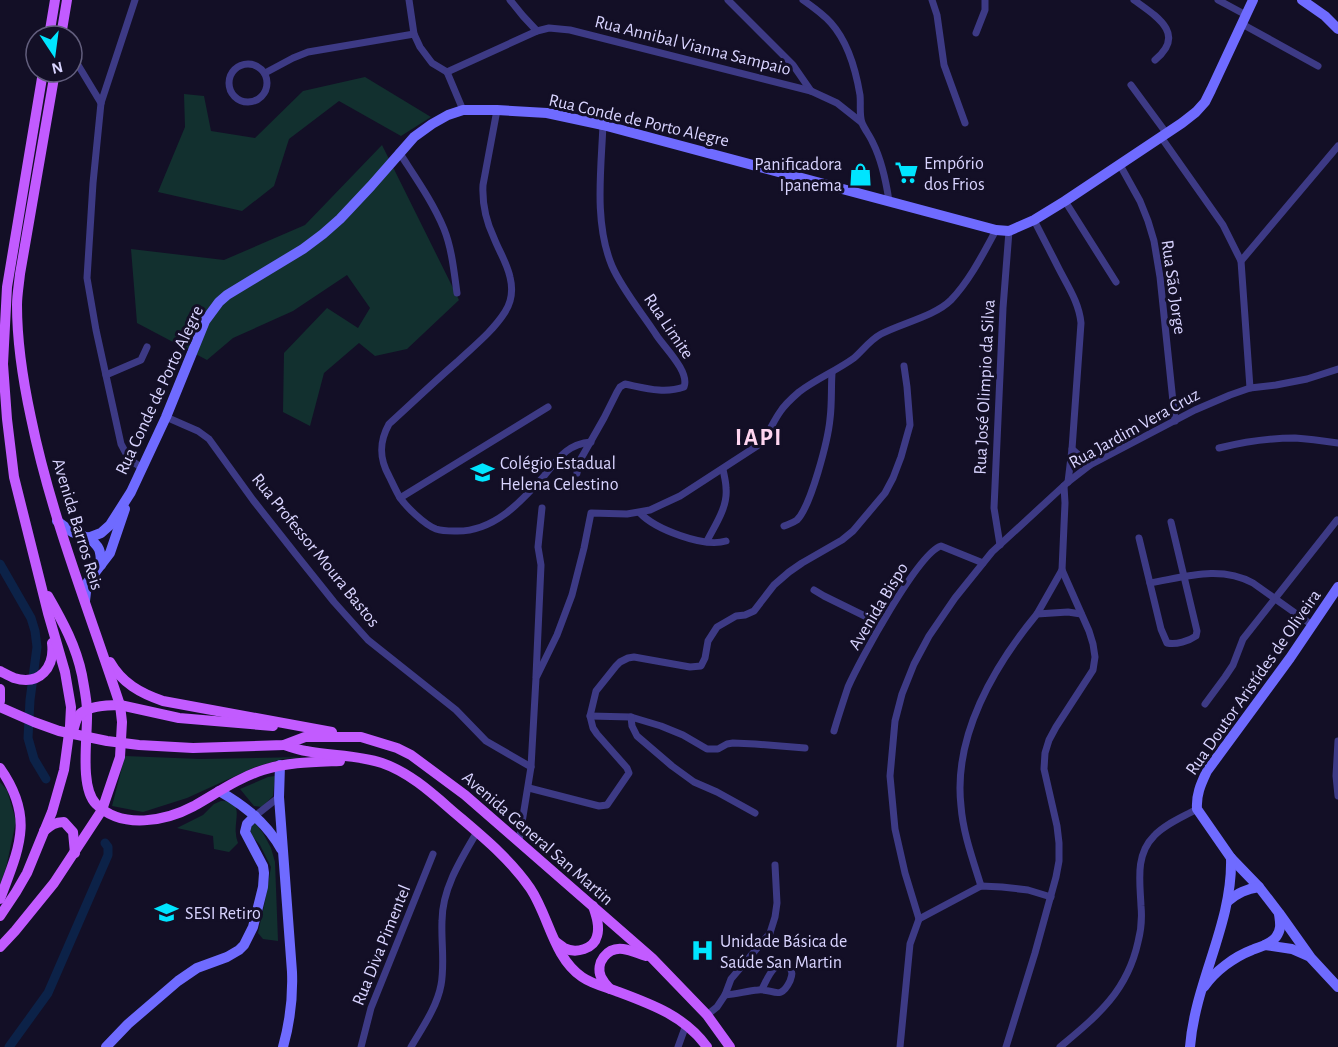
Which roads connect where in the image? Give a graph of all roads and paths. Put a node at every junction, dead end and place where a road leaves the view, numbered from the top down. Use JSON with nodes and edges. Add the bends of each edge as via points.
{"nodes":[{"id":1,"x":55,"y":0,"type":"edge"},
{"id":2,"x":67,"y":0,"type":"edge"},
{"id":3,"x":135,"y":0,"type":"edge"},
{"id":4,"x":409,"y":0,"type":"edge"},
{"id":5,"x":510,"y":0,"type":"edge"},
{"id":6,"x":728,"y":0,"type":"edge"},
{"id":7,"x":802,"y":0,"type":"edge"},
{"id":8,"x":932,"y":0,"type":"edge"},
{"id":9,"x":985,"y":0,"type":"edge"},
{"id":10,"x":1134,"y":0,"type":"edge"},
{"id":11,"x":1218,"y":0,"type":"edge"},
{"id":12,"x":1253,"y":0,"type":"edge"},
{"id":13,"x":1302,"y":0,"type":"edge"},
{"id":14,"x":1244,"y":20,"type":"junction"},
{"id":15,"x":51,"y":24,"type":"edge"},
{"id":16,"x":63,"y":24,"type":"edge"},
{"id":17,"x":1338,"y":29,"type":"edge"},
{"id":18,"x":537,"y":31,"type":"junction"},
{"id":19,"x":976,"y":33,"type":"dead end"},
{"id":20,"x":414,"y":34,"type":"junction"},
{"id":21,"x":1155,"y":60,"type":"dead end"},
{"id":22,"x":1318,"y":66,"type":"dead end"},
{"id":23,"x":447,"y":72,"type":"junction"},
{"id":24,"x":265,"y":73,"type":"junction"},
{"id":25,"x":84,"y":75,"type":"edge"},
{"id":26,"x":41,"y":84,"type":"edge"},
{"id":27,"x":53,"y":84,"type":"edge"},
{"id":28,"x":1131,"y":85,"type":"dead end"},
{"id":29,"x":811,"y":91,"type":"junction"},
{"id":30,"x":101,"y":103,"type":"junction"},
{"id":31,"x":463,"y":110,"type":"junction"},
{"id":32,"x":497,"y":110,"type":"junction"},
{"id":33,"x":861,"y":122,"type":"junction"},
{"id":34,"x":966,"y":123,"type":"dead end"},
{"id":35,"x":603,"y":125,"type":"junction"},
{"id":36,"x":1164,"y":135,"type":"junction"},
{"id":37,"x":1338,"y":146,"type":"edge"},
{"id":38,"x":399,"y":152,"type":"junction"},
{"id":39,"x":1120,"y":165,"type":"junction"},
{"id":40,"x":889,"y":201,"type":"junction"},
{"id":41,"x":1065,"y":201,"type":"junction"},
{"id":42,"x":1034,"y":220,"type":"junction"},
{"id":43,"x":996,"y":230,"type":"junction"},
{"id":44,"x":1009,"y":231,"type":"junction"},
{"id":45,"x":1241,"y":261,"type":"junction"},
{"id":46,"x":1116,"y":282,"type":"dead end"},
{"id":47,"x":456,"y":293,"type":"dead end"},
{"id":48,"x":18,"y":330,"type":"junction"},
{"id":49,"x":147,"y":347,"type":"dead end"},
{"id":50,"x":2,"y":364,"type":"edge"},
{"id":51,"x":904,"y":366,"type":"dead end"},
{"id":52,"x":1338,"y":369,"type":"edge"},
{"id":53,"x":832,"y":373,"type":"junction"},
{"id":54,"x":106,"y":375,"type":"junction"},
{"id":55,"x":1250,"y":387,"type":"junction"},
{"id":56,"x":548,"y":407,"type":"dead end"},
{"id":57,"x":166,"y":417,"type":"junction"},
{"id":58,"x":1175,"y":421,"type":"junction"},
{"id":59,"x":591,"y":442,"type":"junction"},
{"id":60,"x":1338,"y":443,"type":"edge"},
{"id":61,"x":1219,"y":448,"type":"dead end"},
{"id":62,"x":1072,"y":449,"type":"junction"},
{"id":63,"x":1090,"y":465,"type":"junction"},
{"id":64,"x":142,"y":468,"type":"junction"},
{"id":65,"x":723,"y":469,"type":"junction"},
{"id":66,"x":577,"y":473,"type":"dead end"},
{"id":67,"x":1066,"y":484,"type":"junction"},
{"id":68,"x":131,"y":492,"type":"junction"},
{"id":69,"x":400,"y":498,"type":"junction"},
{"id":70,"x":542,"y":508,"type":"dead end"},
{"id":71,"x":640,"y":513,"type":"junction"},
{"id":72,"x":1337,"y":520,"type":"edge"},
{"id":73,"x":57,"y":521,"type":"junction"},
{"id":74,"x":1171,"y":522,"type":"dead end"},
{"id":75,"x":784,"y":526,"type":"dead end"},
{"id":76,"x":88,"y":538,"type":"junction"},
{"id":77,"x":1139,"y":538,"type":"dead end"},
{"id":78,"x":707,"y":541,"type":"junction"},
{"id":79,"x":726,"y":541,"type":"dead end"},
{"id":80,"x":1000,"y":545,"type":"junction"},
{"id":81,"x":983,"y":563,"type":"junction"},
{"id":82,"x":101,"y":565,"type":"junction"},
{"id":83,"x":1062,"y":570,"type":"junction"},
{"id":84,"x":1184,"y":577,"type":"junction"},
{"id":85,"x":1150,"y":583,"type":"junction"},
{"id":86,"x":41,"y":586,"type":"junction"},
{"id":87,"x":1338,"y":587,"type":"edge"},
{"id":88,"x":814,"y":590,"type":"dead end"},
{"id":89,"x":1274,"y":598,"type":"junction"},
{"id":90,"x":85,"y":601,"type":"junction"},
{"id":91,"x":48,"y":613,"type":"junction"},
{"id":92,"x":1037,"y":614,"type":"junction"},
{"id":93,"x":1081,"y":614,"type":"junction"},
{"id":94,"x":881,"y":624,"type":"junction"},
{"id":95,"x":1312,"y":625,"type":"junction"},
{"id":96,"x":99,"y":643,"type":"junction"},
{"id":97,"x":0,"y":671,"type":"edge"},
{"id":98,"x":536,"y":678,"type":"junction"},
{"id":99,"x":0,"y":689,"type":"edge"},
{"id":100,"x":0,"y":701,"type":"edge"},
{"id":101,"x":1205,"y":704,"type":"dead end"},
{"id":102,"x":120,"y":705,"type":"junction"},
{"id":103,"x":0,"y":707,"type":"edge"},
{"id":104,"x":88,"y":710,"type":"junction"},
{"id":105,"x":590,"y":716,"type":"junction"},
{"id":106,"x":632,"y":717,"type":"junction"},
{"id":107,"x":295,"y":725,"type":"junction"},
{"id":108,"x":834,"y":731,"type":"dead end"},
{"id":109,"x":362,"y":737,"type":"junction"},
{"id":110,"x":1338,"y":741,"type":"edge"},
{"id":111,"x":284,"y":745,"type":"junction"},
{"id":112,"x":68,"y":746,"type":"junction"},
{"id":113,"x":805,"y":748,"type":"dead end"},
{"id":114,"x":371,"y":760,"type":"junction"},
{"id":115,"x":280,"y":765,"type":"junction"},
{"id":116,"x":531,"y":767,"type":"junction"},
{"id":117,"x":0,"y":768,"type":"edge"},
{"id":118,"x":529,"y":788,"type":"junction"},
{"id":119,"x":219,"y":791,"type":"junction"},
{"id":120,"x":279,"y":796,"type":"junction"},
{"id":121,"x":1338,"y":796,"type":"edge"},
{"id":122,"x":1197,"y":809,"type":"junction"},
{"id":123,"x":102,"y":810,"type":"junction"},
{"id":124,"x":755,"y":813,"type":"dead end"},
{"id":125,"x":255,"y":816,"type":"junction"},
{"id":126,"x":44,"y":832,"type":"junction"},
{"id":127,"x":477,"y":832,"type":"junction"},
{"id":128,"x":519,"y":841,"type":"junction"},
{"id":129,"x":75,"y":853,"type":"junction"},
{"id":130,"x":283,"y":853,"type":"junction"},
{"id":131,"x":433,"y":854,"type":"dead end"},
{"id":132,"x":1231,"y":858,"type":"junction"},
{"id":133,"x":775,"y":866,"type":"dead end"},
{"id":134,"x":981,"y":886,"type":"junction"},
{"id":135,"x":1259,"y":887,"type":"junction"},
{"id":136,"x":1051,"y":897,"type":"junction"},
{"id":137,"x":0,"y":899,"type":"edge"},
{"id":138,"x":1228,"y":901,"type":"junction"},
{"id":139,"x":592,"y":905,"type":"junction"},
{"id":140,"x":1279,"y":913,"type":"junction"},
{"id":141,"x":0,"y":916,"type":"edge"},
{"id":142,"x":920,"y":919,"type":"junction"},
{"id":143,"x":556,"y":942,"type":"junction"},
{"id":144,"x":1265,"y":945,"type":"junction"},
{"id":145,"x":0,"y":947,"type":"edge"},
{"id":146,"x":1311,"y":957,"type":"junction"},
{"id":147,"x":652,"y":958,"type":"junction"},
{"id":148,"x":1338,"y":987,"type":"edge"},
{"id":149,"x":610,"y":989,"type":"junction"},
{"id":150,"x":762,"y":989,"type":"junction"},
{"id":151,"x":1201,"y":992,"type":"junction"},
{"id":152,"x":725,"y":994,"type":"junction"},
{"id":153,"x":707,"y":1015,"type":"junction"},
{"id":154,"x":686,"y":1025,"type":"junction"},
{"id":155,"x":106,"y":1047,"type":"edge"},
{"id":156,"x":283,"y":1047,"type":"edge"},
{"id":157,"x":361,"y":1047,"type":"edge"},
{"id":158,"x":411,"y":1047,"type":"edge"},
{"id":159,"x":678,"y":1047,"type":"edge"},
{"id":160,"x":707,"y":1047,"type":"edge"},
{"id":161,"x":730,"y":1047,"type":"edge"},
{"id":162,"x":900,"y":1047,"type":"edge"},
{"id":163,"x":1006,"y":1047,"type":"edge"},
{"id":164,"x":1060,"y":1047,"type":"edge"},
{"id":165,"x":1190,"y":1047,"type":"edge"}],
"edges":[{"from":1,"to":15,"type":"main road"},
{"from":2,"to":16,"type":"main road"},
{"from":3,"to":30,"type":"street"},
{"from":4,"to":20,"type":"street"},
{"from":5,"to":18,"type":"street"},
{"from":6,"to":29,"type":"street","via":[[793,65]]},
{"from":7,"to":33,"type":"street","via":[[833,25],[842,40],[857,79]]},
{"from":8,"to":34,"type":"street","via":[[944,65]]},
{"from":9,"to":19,"type":"street"},
{"from":10,"to":21,"type":"street","via":[[1164,23],[1168,32],[1166,48]]},
{"from":11,"to":14,"type":"street"},
{"from":12,"to":14,"type":"main road","name":"Rua Conde de Porto Alegre"},
{"from":13,"to":17,"type":"main road"},
{"from":14,"to":22,"type":"street"},
{"from":14,"to":36,"type":"main road","name":"Rua Conde de Porto Alegre","via":[[1205,102]]},
{"from":18,"to":23,"type":"street","name":"Rua Annibal Vianna Sampaio"},
{"from":18,"to":29,"type":"street","name":"Rua Annibal Vianna Sampaio","via":[[556,28],[594,35]]},
{"from":20,"to":23,"type":"street","via":[[432,63]]},
{"from":20,"to":24,"type":"street","via":[[308,52]]},
{"from":23,"to":31,"type":"street"},
{"from":24,"to":24,"type":"street","via":[[255,64],[242,64],[230,78],[230,90],[239,99],[251,102],[262,96],[267,85]]},
{"from":25,"to":30,"type":"street"},
{"from":26,"to":50,"type":"main road","via":[[7,287]]},
{"from":27,"to":48,"type":"main road","name":"Avenida Barros Reis","via":[[20,274]]},
{"from":28,"to":36,"type":"street"},
{"from":29,"to":33,"type":"street","name":"Rua Annibal Vianna Sampaio","via":[[837,103]]},
{"from":30,"to":54,"type":"street","via":[[87,278]]},
{"from":31,"to":32,"type":"main road","name":"Rua Conde de Porto Alegre"},
{"from":31,"to":38,"type":"main road","name":"Rua Conde de Porto Alegre","via":[[432,124]]},
{"from":32,"to":35,"type":"main road","name":"Rua Conde de Porto Alegre","via":[[547,113]]},
{"from":32,"to":69,"type":"street","via":[[482,198],[510,278],[510,300],[496,325],[389,424],[381,453]]},
{"from":33,"to":40,"type":"street","via":[[874,144]]},
{"from":35,"to":40,"type":"main road","name":"Rua Conde de Porto Alegre"},
{"from":35,"to":59,"type":"street","name":"Rua Limite","via":[[601,203],[612,265],[677,361],[686,382],[681,388],[657,391],[623,384]]},
{"from":36,"to":39,"type":"main road","name":"Rua Conde de Porto Alegre"},
{"from":36,"to":45,"type":"street","via":[[1223,225]]},
{"from":37,"to":45,"type":"street"},
{"from":38,"to":47,"type":"street","via":[[445,231]]},
{"from":38,"to":57,"type":"main road","name":"Rua Conde de Porto Alegre","via":[[323,234],[219,302],[200,332]]},
{"from":39,"to":41,"type":"main road","name":"Rua Conde de Porto Alegre"},
{"from":39,"to":58,"type":"street","name":"Rua São Jorge","via":[[1140,201],[1154,241]]},
{"from":40,"to":43,"type":"main road","name":"Rua Conde de Porto Alegre"},
{"from":41,"to":42,"type":"main road","name":"Rua Conde de Porto Alegre"},
{"from":41,"to":46,"type":"street"},
{"from":42,"to":44,"type":"main road","name":"Rua Conde de Porto Alegre"},
{"from":42,"to":62,"type":"street","via":[[1080,315]]},
{"from":43,"to":44,"type":"main road","name":"Rua Conde de Porto Alegre"},
{"from":43,"to":53,"type":"street","via":[[970,276],[951,300],[930,314],[879,335]]},
{"from":44,"to":80,"type":"street","name":"Rua José Olimpio da Silva","via":[[994,508]]},
{"from":45,"to":55,"type":"street"},
{"from":48,"to":50,"type":"main road"},
{"from":48,"to":73,"type":"main road","name":"Avenida Barros Reis","via":[[25,390]]},
{"from":49,"to":54,"type":"street","via":[[141,360]]},
{"from":50,"to":86,"type":"main road","via":[[14,477]]},
{"from":51,"to":105,"type":"street","via":[[910,425],[901,457],[885,493],[853,531],[789,572],[754,611],[717,627],[708,641],[701,666],[634,657],[620,662],[596,691]]},
{"from":52,"to":55,"type":"street","name":"Rua Jardim Vera Cruz","via":[[1307,380]]},
{"from":53,"to":65,"type":"street","via":[[789,401],[761,442]]},
{"from":53,"to":75,"type":"street","via":[[824,454],[801,515]]},
{"from":54,"to":64,"type":"street","via":[[121,444],[129,459]]},
{"from":55,"to":58,"type":"street","name":"Rua Jardim Vera Cruz"},
{"from":56,"to":69,"type":"street"},
{"from":57,"to":64,"type":"main road","name":"Rua Conde de Porto Alegre"},
{"from":57,"to":116,"type":"street","name":"Rua Professor Moura Bastos","via":[[209,439],[294,552],[368,640],[456,710],[486,741]]},
{"from":58,"to":63,"type":"street","name":"Rua Jardim Vera Cruz"},
{"from":59,"to":66,"type":"street","name":"Rua Limite"},
{"from":59,"to":69,"type":"street","via":[[568,450],[530,493],[504,515],[474,530],[435,529]]},
{"from":60,"to":61,"type":"street","via":[[1282,438]]},
{"from":62,"to":63,"type":"street"},
{"from":62,"to":67,"type":"street"},
{"from":63,"to":67,"type":"street","name":"Rua Jardim Vera Cruz"},
{"from":64,"to":68,"type":"main road","name":"Rua Conde de Porto Alegre"},
{"from":65,"to":71,"type":"street","via":[[665,504]]},
{"from":65,"to":78,"type":"street","via":[[726,497]]},
{"from":67,"to":80,"type":"street","name":"Rua Jardim Vera Cruz"},
{"from":67,"to":83,"type":"street"},
{"from":68,"to":76,"type":"main road","name":"Rua Conde de Porto Alegre","via":[[110,525]]},
{"from":68,"to":82,"type":"main road","name":"Rua Conde de Porto Alegre","via":[[110,553]]},
{"from":70,"to":98,"type":"street"},
{"from":71,"to":78,"type":"street","via":[[663,528]]},
{"from":71,"to":98,"type":"street","via":[[591,513],[572,595]]},
{"from":72,"to":89,"type":"street"},
{"from":73,"to":76,"type":"main road"},
{"from":73,"to":90,"type":"main road","name":"Avenida Barros Reis"},
{"from":74,"to":84,"type":"street"},
{"from":76,"to":82,"type":"main road","via":[[99,548]]},
{"from":77,"to":85,"type":"street"},
{"from":78,"to":79,"type":"street"},
{"from":80,"to":81,"type":"street","name":"Rua Jardim Vera Cruz"},
{"from":81,"to":94,"type":"street","name":"Avenida Bispo","via":[[937,547],[911,577]]},
{"from":81,"to":142,"type":"street","name":"Rua Jardim Vera Cruz","via":[[929,636],[914,664],[895,721],[890,776],[896,829],[904,873]]},
{"from":82,"to":90,"type":"main road","name":"Rua Conde de Porto Alegre","via":[[87,583]]},
{"from":83,"to":92,"type":"street"},
{"from":83,"to":93,"type":"street"},
{"from":84,"to":85,"type":"street"},
{"from":84,"to":85,"type":"street","via":[[1197,633],[1173,644],[1163,637]]},
{"from":84,"to":89,"type":"street","via":[[1215,572],[1234,575]]},
{"from":86,"to":91,"type":"main road"},
{"from":86,"to":104,"type":"main road","via":[[75,648]]},
{"from":87,"to":95,"type":"main road","name":"Rua Doutor Aristídes de Oliveira"},
{"from":88,"to":94,"type":"street"},
{"from":89,"to":95,"type":"street"},
{"from":89,"to":101,"type":"street","via":[[1243,639],[1225,678]]},
{"from":90,"to":96,"type":"main road","name":"Avenida Barros Reis"},
{"from":91,"to":97,"type":"main road","via":[[53,652],[45,673],[24,680]]},
{"from":91,"to":112,"type":"main road","via":[[71,707]]},
{"from":92,"to":93,"type":"street"},
{"from":92,"to":134,"type":"street","via":[[990,683],[966,740],[960,772],[960,805]]},
{"from":93,"to":136,"type":"street","via":[[1093,644],[1093,670],[1056,727],[1045,753],[1044,769],[1059,843]]},
{"from":94,"to":108,"type":"street","name":"Avenida Bispo","via":[[849,686]]},
{"from":95,"to":122,"type":"main road","name":"Rua Doutor Aristídes de Oliveira","via":[[1207,771],[1198,789]]},
{"from":96,"to":102,"type":"main road","name":"Avenida Barros Reis"},
{"from":96,"to":107,"type":"main road","via":[[117,673],[149,697]]},
{"from":98,"to":116,"type":"street"},
{"from":99,"to":100,"type":"main road"},
{"from":102,"to":104,"type":"main road"},
{"from":102,"to":107,"type":"main road","via":[[179,718]]},
{"from":102,"to":123,"type":"main road","name":"Avenida Barros Reis","via":[[120,757]]},
{"from":103,"to":111,"type":"main road","name":"Avenida General San Martin","via":[[34,722],[107,741],[193,748]]},
{"from":104,"to":112,"type":"main road","via":[[75,722]]},
{"from":104,"to":123,"type":"main road","via":[[87,784]]},
{"from":105,"to":106,"type":"street"},
{"from":105,"to":118,"type":"street","via":[[597,734],[629,773],[609,802],[599,806]]},
{"from":106,"to":113,"type":"street","via":[[683,735],[707,749],[733,743]]},
{"from":106,"to":124,"type":"street","via":[[637,736],[672,766],[694,782]]},
{"from":107,"to":109,"type":"main road"},
{"from":109,"to":111,"type":"main road","name":"Avenida General San Martin","via":[[305,737]]},
{"from":109,"to":128,"type":"main road","name":"Avenida General San Martin","via":[[411,755]]},
{"from":110,"to":121,"type":"street"},
{"from":111,"to":114,"type":"main road","name":"Avenida General San Martin"},
{"from":112,"to":126,"type":"main road"},
{"from":114,"to":115,"type":"main road"},
{"from":114,"to":127,"type":"main road","name":"Avenida General San Martin","via":[[422,784]]},
{"from":115,"to":119,"type":"main road","via":[[246,776]]},
{"from":115,"to":120,"type":"main road"},
{"from":116,"to":118,"type":"street"},
{"from":117,"to":137,"type":"main road","via":[[11,783],[22,822],[14,861]]},
{"from":118,"to":128,"type":"street"},
{"from":119,"to":123,"type":"main road","via":[[175,814],[154,819],[123,820]]},
{"from":119,"to":125,"type":"main road"},
{"from":120,"to":125,"type":"street"},
{"from":120,"to":130,"type":"main road"},
{"from":122,"to":132,"type":"main road"},
{"from":122,"to":164,"type":"street","via":[[1159,831],[1148,843],[1139,871],[1139,940],[1130,968],[1107,1005]]},
{"from":123,"to":129,"type":"main road","name":"Avenida Barros Reis"},
{"from":125,"to":130,"type":"main road"},
{"from":125,"to":155,"type":"main road","via":[[245,832],[263,866],[264,880],[254,927],[244,945],[178,981]]},
{"from":126,"to":129,"type":"main road","via":[[51,824],[64,822],[73,832]]},
{"from":126,"to":141,"type":"main road","via":[[27,873]]},
{"from":127,"to":143,"type":"main road","name":"Avenida General San Martin","via":[[524,878]]},
{"from":127,"to":158,"type":"street","via":[[445,900],[441,918],[441,986]]},
{"from":128,"to":139,"type":"main road","name":"Avenida General San Martin"},
{"from":129,"to":145,"type":"main road","name":"Avenida Barros Reis"},
{"from":130,"to":156,"type":"main road","via":[[293,997]]},
{"from":131,"to":157,"type":"street","name":"Rua Diva Pimentel","via":[[375,999]]},
{"from":132,"to":135,"type":"main road"},
{"from":132,"to":138,"type":"main road"},
{"from":133,"to":152,"type":"street","via":[[777,903],[773,926],[731,979]]},
{"from":134,"to":136,"type":"street","via":[[1028,890]]},
{"from":134,"to":142,"type":"street"},
{"from":135,"to":138,"type":"main road","via":[[1237,893]]},
{"from":135,"to":140,"type":"main road"},
{"from":136,"to":163,"type":"street"},
{"from":138,"to":151,"type":"main road"},
{"from":139,"to":143,"type":"main road","via":[[598,927],[593,944],[574,951]]},
{"from":139,"to":147,"type":"main road","name":"Avenida General San Martin"},
{"from":140,"to":144,"type":"main road","via":[[1280,930]]},
{"from":140,"to":146,"type":"main road"},
{"from":142,"to":162,"type":"street","via":[[910,944]]},
{"from":143,"to":149,"type":"main road","name":"Avenida General San Martin","via":[[572,969]]},
{"from":144,"to":146,"type":"main road"},
{"from":144,"to":151,"type":"main road","via":[[1230,962]]},
{"from":146,"to":148,"type":"main road"},
{"from":147,"to":149,"type":"main road","via":[[622,949],[607,953],[600,962],[600,970]]},
{"from":147,"to":153,"type":"main road","name":"Avenida General San Martin"},
{"from":149,"to":154,"type":"main road","name":"Avenida General San Martin","via":[[668,1012]]},
{"from":150,"to":150,"type":"street","via":[[784,991],[792,976],[790,968],[782,964],[776,967]]},
{"from":150,"to":152,"type":"street"},
{"from":151,"to":165,"type":"main road"},
{"from":152,"to":153,"type":"street"},
{"from":153,"to":161,"type":"main road","name":"Avenida General San Martin"},
{"from":154,"to":159,"type":"street"},
{"from":154,"to":160,"type":"main road","name":"Avenida General San Martin"}]}
